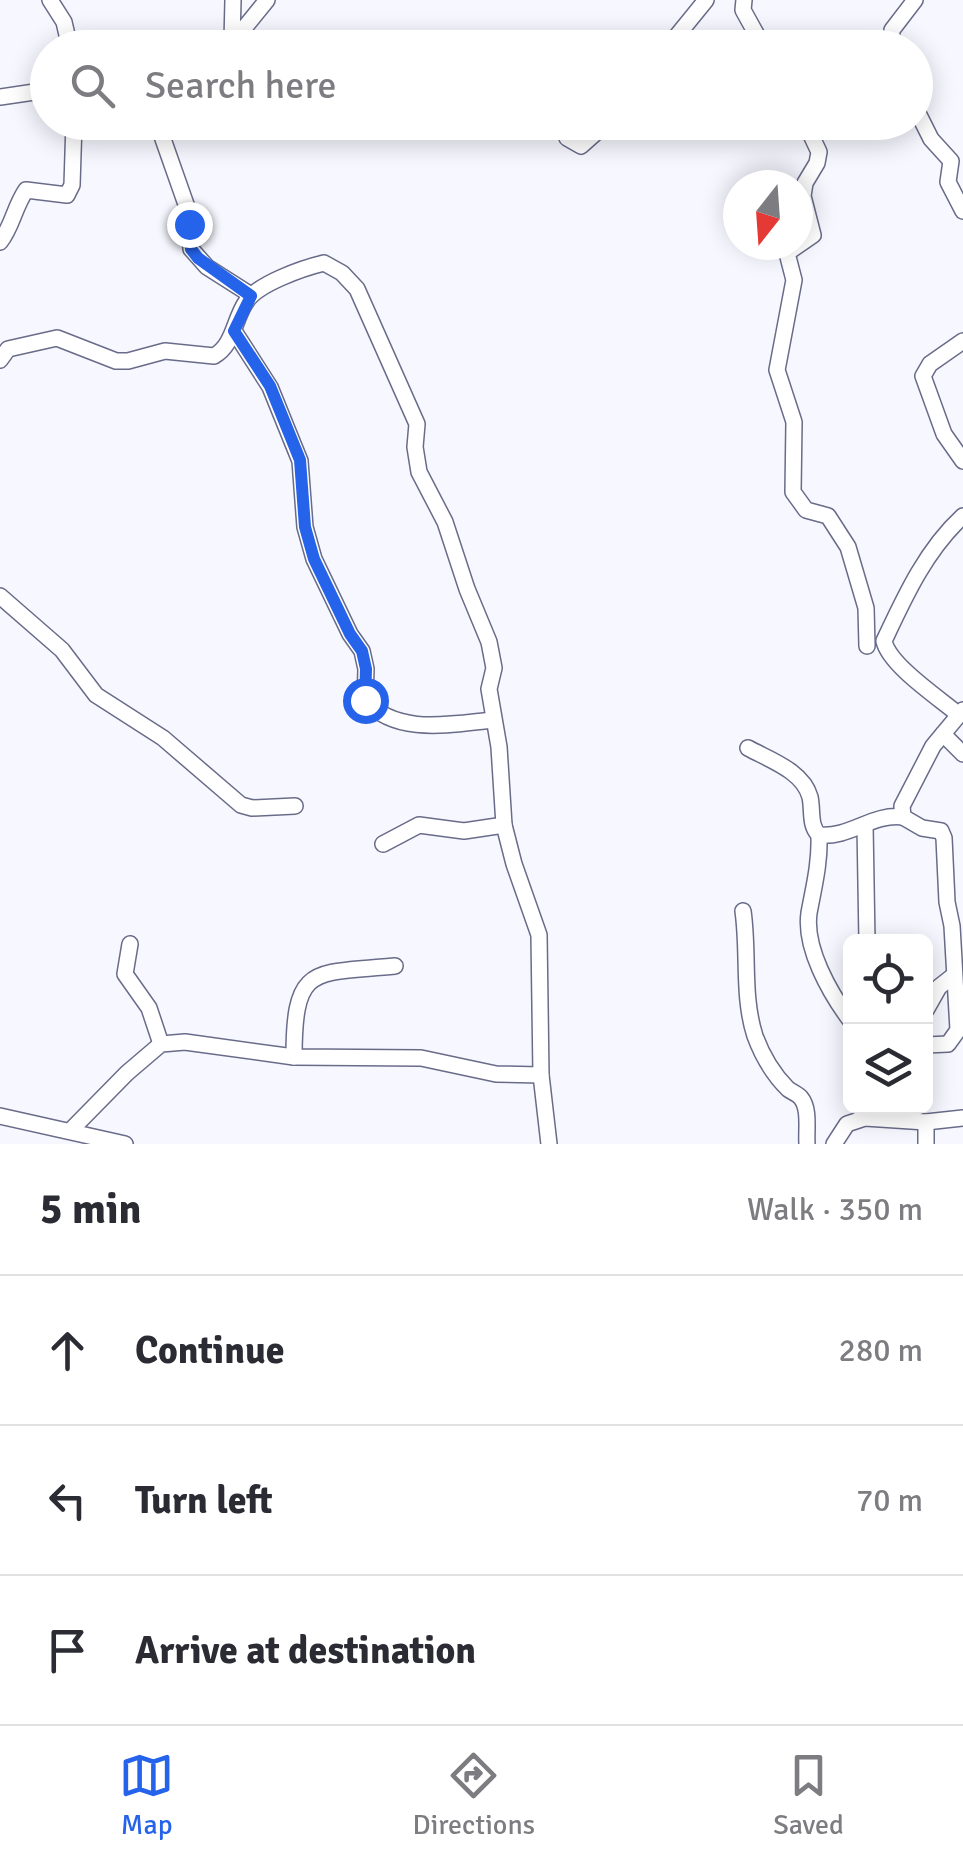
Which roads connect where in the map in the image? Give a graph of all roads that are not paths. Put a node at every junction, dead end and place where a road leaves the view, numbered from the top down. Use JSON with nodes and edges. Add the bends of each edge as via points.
{"nodes":[{"id":1,"x":50,"y":0,"type":"edge"},
{"id":2,"x":233,"y":0,"type":"edge"},
{"id":3,"x":267,"y":0,"type":"edge"},
{"id":4,"x":706,"y":0,"type":"edge"},
{"id":5,"x":744,"y":0,"type":"edge"},
{"id":6,"x":915,"y":0,"type":"edge"},
{"id":7,"x":66,"y":30,"type":"edge"},
{"id":8,"x":231,"y":30,"type":"edge"},
{"id":9,"x":242,"y":30,"type":"edge"},
{"id":10,"x":684,"y":30,"type":"edge"},
{"id":11,"x":754,"y":30,"type":"edge"},
{"id":12,"x":892,"y":30,"type":"edge"},
{"id":13,"x":30,"y":93,"type":"edge"},
{"id":14,"x":0,"y":98,"type":"edge"},
{"id":15,"x":73,"y":140,"type":"edge"},
{"id":16,"x":163,"y":140,"type":"edge"},
{"id":17,"x":813,"y":140,"type":"edge"},
{"id":18,"x":932,"y":140,"type":"edge"},
{"id":19,"x":963,"y":211,"type":"edge"},
{"id":20,"x":5,"y":214,"type":"edge"},
{"id":21,"x":0,"y":242,"type":"edge"},
{"id":22,"x":251,"y":296,"type":"junction"},
{"id":23,"x":234,"y":331,"type":"junction"},
{"id":24,"x":0,"y":334,"type":"edge"},
{"id":25,"x":963,"y":341,"type":"edge"},
{"id":26,"x":4,"y":355,"type":"edge"},
{"id":27,"x":963,"y":461,"type":"edge"},
{"id":28,"x":963,"y":516,"type":"edge"},
{"id":29,"x":0,"y":596,"type":"edge"},
{"id":30,"x":867,"y":646,"type":"dead end"},
{"id":31,"x":961,"y":713,"type":"edge"},
{"id":32,"x":493,"y":720,"type":"junction"},
{"id":33,"x":943,"y":734,"type":"junction"},
{"id":34,"x":748,"y":748,"type":"dead end"},
{"id":35,"x":963,"y":754,"type":"edge"},
{"id":36,"x":295,"y":806,"type":"dead end"},
{"id":37,"x":903,"y":816,"type":"junction"},
{"id":38,"x":504,"y":825,"type":"junction"},
{"id":39,"x":865,"y":825,"type":"junction"},
{"id":40,"x":819,"y":836,"type":"junction"},
{"id":41,"x":382,"y":844,"type":"dead end"},
{"id":42,"x":743,"y":911,"type":"dead end"},
{"id":43,"x":958,"y":926,"type":"edge"},
{"id":44,"x":867,"y":934,"type":"edge"},
{"id":45,"x":130,"y":944,"type":"dead end"},
{"id":46,"x":395,"y":966,"type":"dead end"},
{"id":47,"x":953,"y":976,"type":"junction"},
{"id":48,"x":933,"y":998,"type":"edge"},
{"id":49,"x":843,"y":1007,"type":"edge"},
{"id":50,"x":160,"y":1044,"type":"junction"},
{"id":51,"x":933,"y":1045,"type":"edge"},
{"id":52,"x":294,"y":1057,"type":"junction"},
{"id":53,"x":541,"y":1074,"type":"junction"},
{"id":54,"x":863,"y":1114,"type":"edge"},
{"id":55,"x":878,"y":1114,"type":"edge"},
{"id":56,"x":0,"y":1116,"type":"edge"},
{"id":57,"x":963,"y":1118,"type":"edge"},
{"id":58,"x":926,"y":1122,"type":"junction"},
{"id":59,"x":70,"y":1131,"type":"junction"},
{"id":60,"x":125,"y":1144,"type":"edge"},
{"id":61,"x":549,"y":1144,"type":"edge"},
{"id":62,"x":807,"y":1144,"type":"edge"},
{"id":63,"x":834,"y":1144,"type":"edge"},
{"id":64,"x":926,"y":1144,"type":"edge"}],
"edges":[{"from":1,"to":7,"type":"street"},
{"from":2,"to":8,"type":"street"},
{"from":3,"to":9,"type":"street"},
{"from":4,"to":10,"type":"street"},
{"from":5,"to":11,"type":"street"},
{"from":6,"to":12,"type":"street"},
{"from":13,"to":14,"type":"street"},
{"from":15,"to":20,"type":"street","via":[[68,195],[28,188]]},
{"from":16,"to":22,"type":"street","via":[[188,210],[191,249]]},
{"from":17,"to":30,"type":"street","via":[[817,163],[803,196],[813,235],[787,253],[794,280],[777,370],[794,422],[793,492],[806,510],[828,516],[848,547],[866,608]]},
{"from":18,"to":19,"type":"street","via":[[951,161],[948,182]]},
{"from":20,"to":21,"type":"street","via":[[8,230]]},
{"from":22,"to":23,"type":"street"},
{"from":22,"to":32,"type":"street","via":[[324,263],[357,289],[417,424],[419,472],[445,522],[489,642]]},
{"from":23,"to":26,"type":"street","via":[[214,356],[165,351],[116,361],[53,338]]},
{"from":23,"to":32,"type":"street","via":[[270,386],[300,460],[305,527],[314,559],[362,651],[365,700],[373,710],[423,726]]},
{"from":24,"to":26,"type":"street"},
{"from":25,"to":27,"type":"street","via":[[922,376],[944,434]]},
{"from":28,"to":31,"type":"street","via":[[942,535],[884,640],[896,661]]},
{"from":29,"to":36,"type":"street","via":[[62,650],[96,695],[164,738],[241,805]]},
{"from":31,"to":33,"type":"street"},
{"from":32,"to":38,"type":"street"},
{"from":33,"to":35,"type":"street"},
{"from":33,"to":37,"type":"street","via":[[904,796]]},
{"from":34,"to":40,"type":"street","via":[[799,778]]},
{"from":37,"to":39,"type":"street","via":[[886,814]]},
{"from":37,"to":43,"type":"street","via":[[944,838],[946,902]]},
{"from":38,"to":41,"type":"street","via":[[464,831],[419,824]]},
{"from":38,"to":53,"type":"street","via":[[540,935]]},
{"from":39,"to":40,"type":"street"},
{"from":39,"to":44,"type":"street"},
{"from":40,"to":49,"type":"street","via":[[808,916],[811,946]]},
{"from":42,"to":62,"type":"street","via":[[753,1028],[770,1066],[802,1098]]},
{"from":43,"to":47,"type":"street"},
{"from":45,"to":50,"type":"street","via":[[125,974],[150,1008]]},
{"from":46,"to":52,"type":"street","via":[[310,981],[295,1008]]},
{"from":47,"to":48,"type":"street"},
{"from":47,"to":51,"type":"street","via":[[958,1030],[948,1044]]},
{"from":50,"to":52,"type":"street"},
{"from":50,"to":59,"type":"street"},
{"from":52,"to":53,"type":"street","via":[[421,1058],[496,1074]]},
{"from":53,"to":61,"type":"street"},
{"from":54,"to":63,"type":"street"},
{"from":55,"to":58,"type":"street"},
{"from":56,"to":59,"type":"street"},
{"from":57,"to":58,"type":"street"},
{"from":58,"to":64,"type":"street"},
{"from":59,"to":60,"type":"street"}]}
